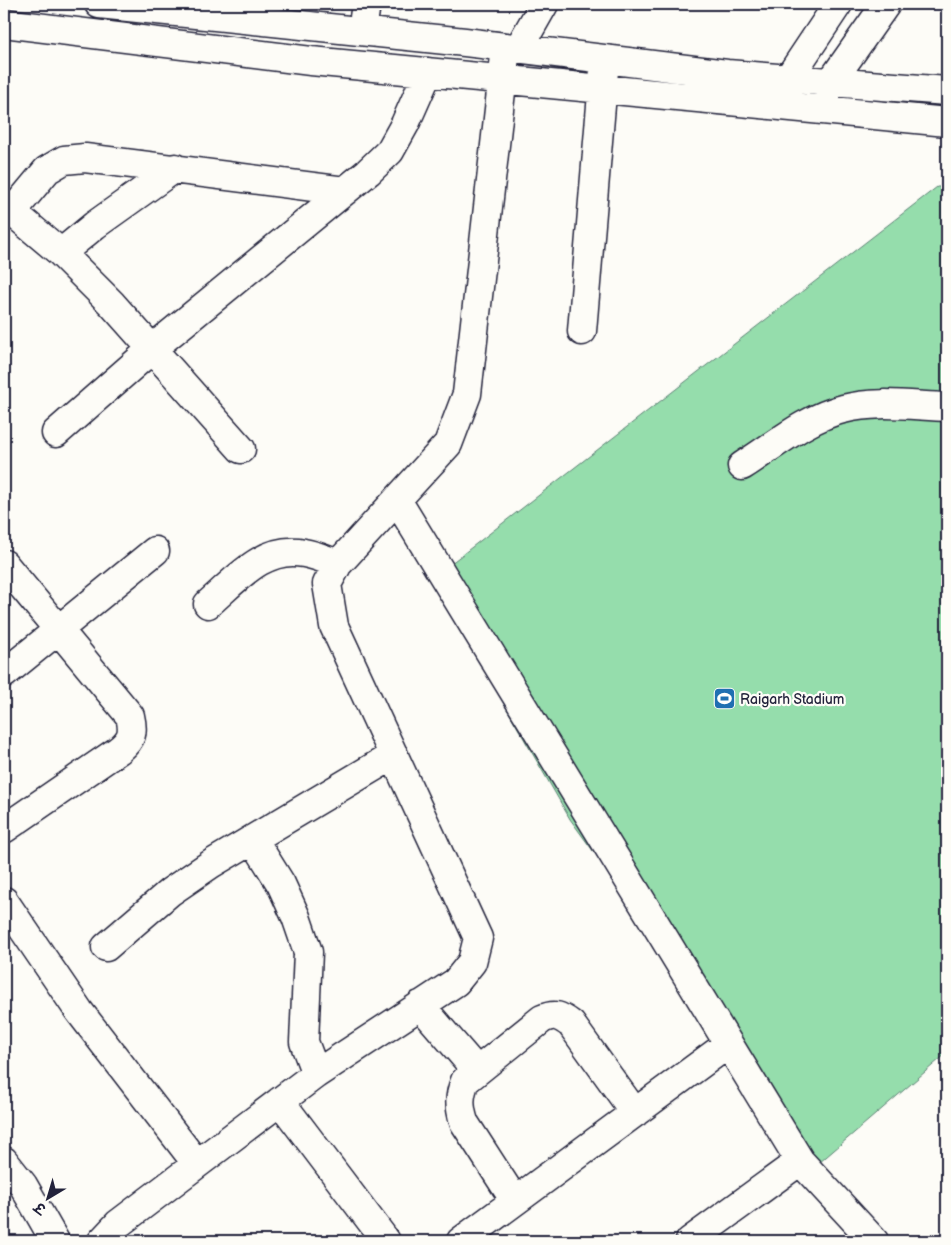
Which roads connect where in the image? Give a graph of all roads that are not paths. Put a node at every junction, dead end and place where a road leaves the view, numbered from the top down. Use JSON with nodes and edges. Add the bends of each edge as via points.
{"nodes":[{"id":1,"x":99,"y":4,"type":"edge"},
{"id":2,"x":366,"y":4,"type":"edge"},
{"id":3,"x":544,"y":4,"type":"edge"},
{"id":4,"x":838,"y":4,"type":"edge"},
{"id":5,"x":886,"y":4,"type":"edge"},
{"id":6,"x":273,"y":13,"type":"edge"},
{"id":7,"x":4,"y":23,"type":"edge"},
{"id":8,"x":362,"y":31,"type":"junction"},
{"id":9,"x":512,"y":48,"type":"junction"},
{"id":10,"x":604,"y":59,"type":"junction"},
{"id":11,"x":428,"y":72,"type":"junction"},
{"id":12,"x":788,"y":78,"type":"junction"},
{"id":13,"x":502,"y":80,"type":"junction"},
{"id":14,"x":831,"y":82,"type":"junction"},
{"id":15,"x":603,"y":89,"type":"junction"},
{"id":16,"x":947,"y":91,"type":"edge"},
{"id":17,"x":772,"y":105,"type":"junction"},
{"id":18,"x":816,"y":110,"type":"junction"},
{"id":19,"x":947,"y":122,"type":"edge"},
{"id":20,"x":175,"y":168,"type":"junction"},
{"id":21,"x":345,"y":191,"type":"junction"},
{"id":22,"x":8,"y":209,"type":"edge"},
{"id":23,"x":61,"y":253,"type":"junction"},
{"id":24,"x":582,"y":331,"type":"dead end"},
{"id":25,"x":153,"y":348,"type":"junction"},
{"id":26,"x":947,"y":407,"type":"edge"},
{"id":27,"x":56,"y":433,"type":"dead end"},
{"id":28,"x":242,"y":449,"type":"dead end"},
{"id":29,"x":742,"y":466,"type":"dead end"},
{"id":30,"x":397,"y":500,"type":"junction"},
{"id":31,"x":155,"y":551,"type":"dead end"},
{"id":32,"x":4,"y":564,"type":"edge"},
{"id":33,"x":338,"y":564,"type":"junction"},
{"id":34,"x":208,"y":604,"type":"dead end"},
{"id":35,"x":58,"y":630,"type":"junction"},
{"id":36,"x":4,"y":674,"type":"edge"},
{"id":37,"x":394,"y":755,"type":"junction"},
{"id":38,"x":4,"y":829,"type":"edge"},
{"id":39,"x":253,"y":839,"type":"junction"},
{"id":40,"x":4,"y":901,"type":"edge"},
{"id":41,"x":106,"y":947,"type":"dead end"},
{"id":42,"x":420,"y":1005,"type":"junction"},
{"id":43,"x":728,"y":1044,"type":"junction"},
{"id":44,"x":476,"y":1071,"type":"junction"},
{"id":45,"x":316,"y":1074,"type":"junction"},
{"id":46,"x":280,"y":1102,"type":"junction"},
{"id":47,"x":635,"y":1113,"type":"junction"},
{"id":48,"x":4,"y":1161,"type":"edge"},
{"id":49,"x":800,"y":1161,"type":"junction"},
{"id":50,"x":197,"y":1164,"type":"junction"},
{"id":51,"x":515,"y":1201,"type":"junction"},
{"id":52,"x":55,"y":1241,"type":"edge"},
{"id":53,"x":102,"y":1241,"type":"edge"},
{"id":54,"x":386,"y":1241,"type":"edge"},
{"id":55,"x":461,"y":1241,"type":"edge"},
{"id":56,"x":690,"y":1241,"type":"edge"},
{"id":57,"x":874,"y":1241,"type":"edge"}],
"edges":[{"from":1,"to":6,"type":"street"},
{"from":2,"to":8,"type":"street"},
{"from":3,"to":9,"type":"street"},
{"from":4,"to":12,"type":"street"},
{"from":5,"to":14,"type":"street"},
{"from":6,"to":8,"type":"street"},
{"from":7,"to":11,"type":"street","via":[[311,61]]},
{"from":8,"to":9,"type":"street"},
{"from":9,"to":10,"type":"street"},
{"from":9,"to":13,"type":"street"},
{"from":10,"to":12,"type":"street"},
{"from":10,"to":15,"type":"street"},
{"from":11,"to":13,"type":"street"},
{"from":11,"to":21,"type":"street","via":[[406,124],[390,151]]},
{"from":12,"to":14,"type":"street"},
{"from":12,"to":17,"type":"street"},
{"from":13,"to":15,"type":"street"},
{"from":13,"to":30,"type":"street","via":[[468,394],[448,444]]},
{"from":14,"to":16,"type":"street"},
{"from":14,"to":18,"type":"street"},
{"from":15,"to":17,"type":"street"},
{"from":15,"to":24,"type":"street"},
{"from":17,"to":18,"type":"street"},
{"from":18,"to":19,"type":"street"},
{"from":20,"to":21,"type":"street"},
{"from":20,"to":22,"type":"street","via":[[85,158],[64,160],[48,170]]},
{"from":20,"to":23,"type":"street"},
{"from":21,"to":25,"type":"street"},
{"from":22,"to":23,"type":"street"},
{"from":23,"to":25,"type":"street"},
{"from":25,"to":27,"type":"street"},
{"from":25,"to":28,"type":"street"},
{"from":26,"to":29,"type":"street","via":[[870,404],[843,408],[818,417]]},
{"from":30,"to":33,"type":"street"},
{"from":30,"to":43,"type":"street"},
{"from":31,"to":35,"type":"street"},
{"from":32,"to":35,"type":"street"},
{"from":33,"to":34,"type":"street","via":[[304,553],[282,553],[262,559]]},
{"from":33,"to":37,"type":"street","via":[[326,584],[334,626]]},
{"from":35,"to":36,"type":"street"},
{"from":35,"to":38,"type":"street","via":[[130,716],[133,731],[130,740],[118,750]]},
{"from":37,"to":39,"type":"street"},
{"from":37,"to":42,"type":"street","via":[[478,938],[472,962],[456,982]]},
{"from":39,"to":41,"type":"street","via":[[170,892]]},
{"from":39,"to":45,"type":"street","via":[[281,884],[308,952],[304,1042]]},
{"from":40,"to":50,"type":"street","via":[[79,1011]]},
{"from":42,"to":44,"type":"street"},
{"from":42,"to":45,"type":"street"},
{"from":43,"to":47,"type":"street"},
{"from":43,"to":49,"type":"street"},
{"from":44,"to":47,"type":"street","via":[[542,1019],[559,1016],[570,1024]]},
{"from":44,"to":51,"type":"street","via":[[465,1080],[459,1095],[464,1122]]},
{"from":45,"to":46,"type":"street"},
{"from":46,"to":50,"type":"street"},
{"from":46,"to":54,"type":"street"},
{"from":47,"to":51,"type":"street"},
{"from":48,"to":52,"type":"street","via":[[23,1185]]},
{"from":49,"to":56,"type":"street"},
{"from":49,"to":57,"type":"street"},
{"from":50,"to":53,"type":"street","via":[[118,1224]]},
{"from":51,"to":55,"type":"street"}]}
